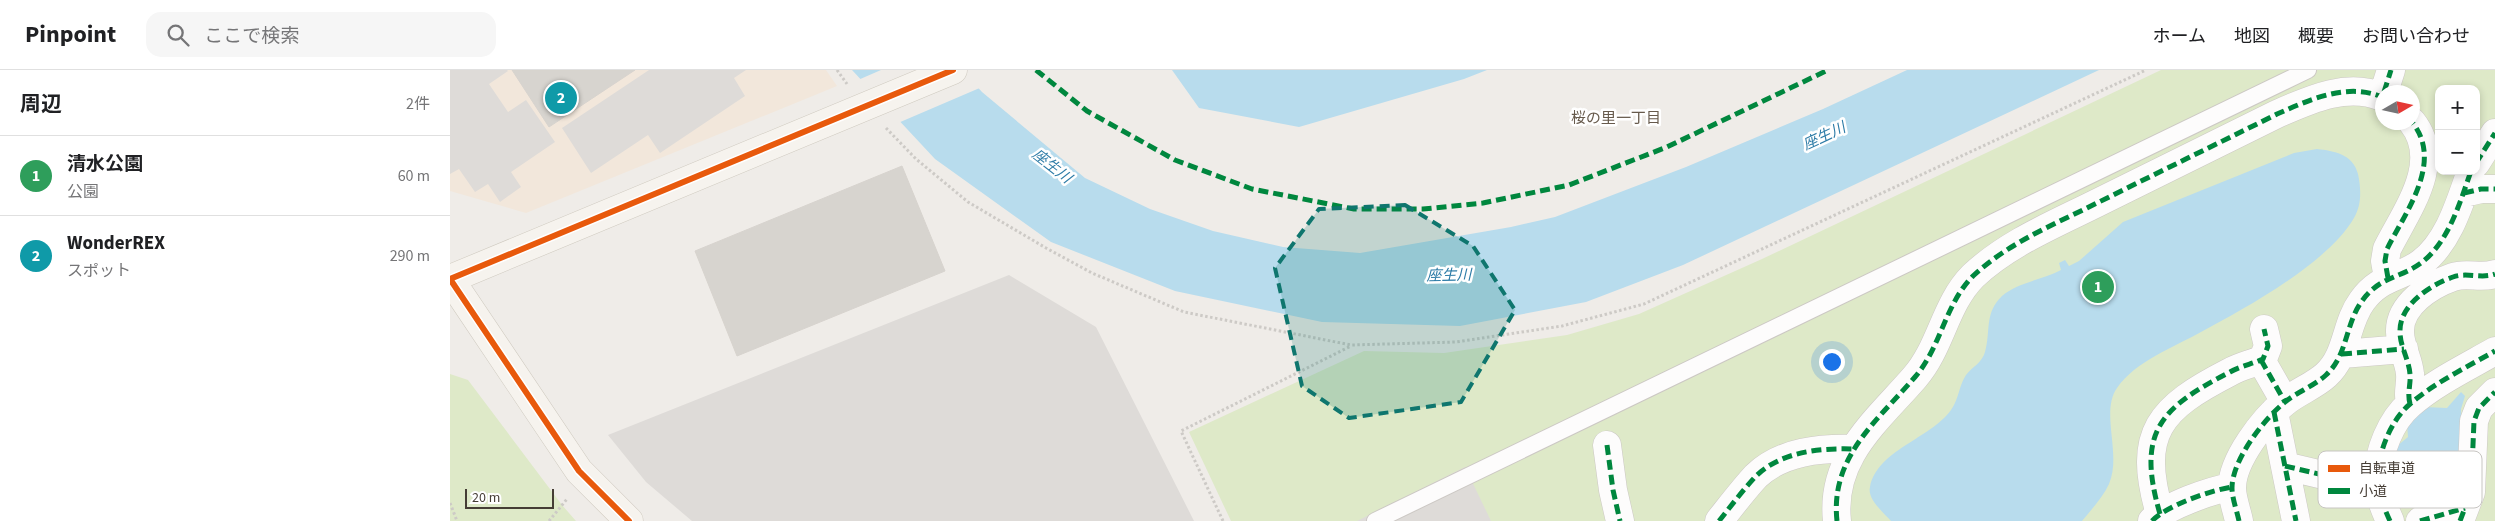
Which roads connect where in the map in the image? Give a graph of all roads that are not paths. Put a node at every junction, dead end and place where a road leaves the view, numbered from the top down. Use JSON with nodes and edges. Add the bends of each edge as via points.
{"nodes":[{"id":1,"x":953,"y":70,"type":"edge"},
{"id":2,"x":2308,"y":70,"type":"edge"},
{"id":3,"x":2390,"y":70,"type":"edge"},
{"id":4,"x":2386,"y":85,"type":"edge"},
{"id":5,"x":2375,"y":93,"type":"edge"},
{"id":6,"x":2417,"y":130,"type":"edge"},
{"id":7,"x":2494,"y":135,"type":"edge"},
{"id":8,"x":2480,"y":157,"type":"edge"},
{"id":9,"x":2468,"y":182,"type":"edge"},
{"id":10,"x":2495,"y":189,"type":"edge"},
{"id":11,"x":2495,"y":274,"type":"edge"},
{"id":12,"x":2388,"y":278,"type":"junction"},
{"id":13,"x":450,"y":279,"type":"edge"},
{"id":14,"x":2264,"y":329,"type":"dead end"},
{"id":15,"x":2404,"y":349,"type":"junction"},
{"id":16,"x":2495,"y":351,"type":"edge"},
{"id":17,"x":2342,"y":354,"type":"junction"},
{"id":18,"x":2261,"y":360,"type":"junction"},
{"id":19,"x":2495,"y":392,"type":"edge"},
{"id":20,"x":2410,"y":404,"type":"junction"},
{"id":21,"x":2280,"y":407,"type":"junction"},
{"id":22,"x":1608,"y":445,"type":"dead end"},
{"id":23,"x":1854,"y":450,"type":"junction"},
{"id":24,"x":2382,"y":451,"type":"edge"},
{"id":25,"x":2473,"y":451,"type":"edge"},
{"id":26,"x":2286,"y":466,"type":"junction"},
{"id":27,"x":2318,"y":474,"type":"edge"},
{"id":28,"x":2232,"y":488,"type":"junction"},
{"id":29,"x":2384,"y":508,"type":"edge"},
{"id":30,"x":2462,"y":515,"type":"edge"},
{"id":31,"x":2156,"y":517,"type":"edge"},
{"id":32,"x":629,"y":521,"type":"edge"},
{"id":33,"x":1375,"y":521,"type":"edge"},
{"id":34,"x":1620,"y":521,"type":"edge"},
{"id":35,"x":1719,"y":521,"type":"edge"},
{"id":36,"x":1837,"y":521,"type":"edge"},
{"id":37,"x":2239,"y":521,"type":"edge"},
{"id":38,"x":2296,"y":521,"type":"edge"},
{"id":39,"x":2390,"y":521,"type":"edge"},
{"id":40,"x":2420,"y":521,"type":"edge"}],
"edges":[{"from":1,"to":13,"type":"street","via":[[877,114]]},
{"from":2,"to":33,"type":"lane"},
{"from":3,"to":4,"type":"street"},
{"from":5,"to":23,"type":"street","via":[[2359,91],[2310,100],[2013,246],[1974,275],[1961,290],[1922,369]]},
{"from":6,"to":12,"type":"street","via":[[2426,153],[2425,168],[2388,249],[2385,261]]},
{"from":7,"to":8,"type":"street"},
{"from":9,"to":10,"type":"street","via":[[2480,189]]},
{"from":9,"to":12,"type":"street","via":[[2444,236],[2423,262]]},
{"from":11,"to":15,"type":"street","via":[[2452,277],[2418,296],[2401,323],[2399,334]]},
{"from":12,"to":17,"type":"street","via":[[2368,294],[2354,313]]},
{"from":13,"to":32,"type":"street","via":[[579,471]]},
{"from":14,"to":18,"type":"street","via":[[2268,346]]},
{"from":15,"to":17,"type":"street"},
{"from":15,"to":20,"type":"street","via":[[2410,376],[2407,393]]},
{"from":16,"to":20,"type":"street"},
{"from":17,"to":21,"type":"street","via":[[2326,375]]},
{"from":18,"to":21,"type":"street"},
{"from":18,"to":31,"type":"street","via":[[2232,371],[2198,390],[2164,417],[2156,432],[2152,454]]},
{"from":19,"to":25,"type":"street","via":[[2480,408],[2474,422]]},
{"from":20,"to":24,"type":"street","via":[[2394,423]]},
{"from":21,"to":26,"type":"street"},
{"from":21,"to":28,"type":"street","via":[[2253,437],[2236,470]]},
{"from":22,"to":34,"type":"street"},
{"from":23,"to":35,"type":"street","via":[[1816,449],[1767,468]]},
{"from":23,"to":36,"type":"street","via":[[1838,482]]},
{"from":26,"to":27,"type":"street"},
{"from":26,"to":38,"type":"street"},
{"from":28,"to":31,"type":"street","via":[[2221,489]]},
{"from":28,"to":37,"type":"street"},
{"from":29,"to":39,"type":"street"},
{"from":30,"to":40,"type":"street"}]}
